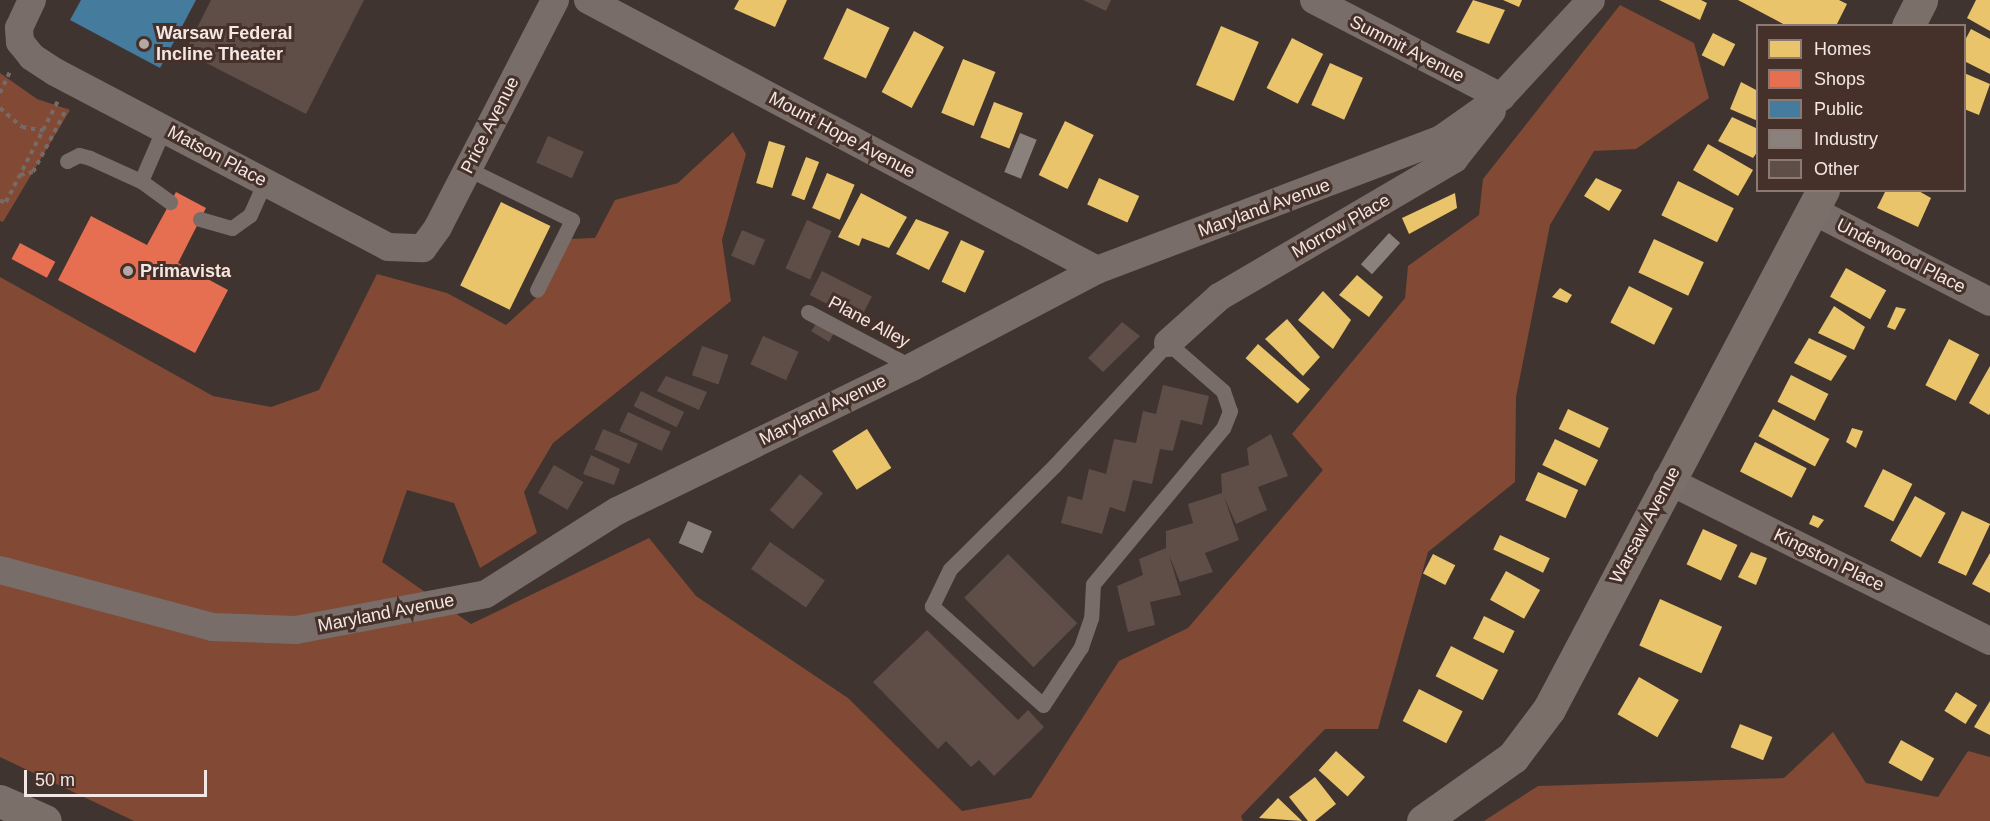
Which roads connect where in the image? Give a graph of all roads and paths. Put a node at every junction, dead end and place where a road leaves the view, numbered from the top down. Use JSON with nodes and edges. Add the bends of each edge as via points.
{"nodes":[{"id":1,"x":32,"y":0,"type":"edge"},
{"id":2,"x":555,"y":0,"type":"edge"},
{"id":3,"x":588,"y":0,"type":"edge"},
{"id":4,"x":1314,"y":0,"type":"edge"},
{"id":5,"x":1591,"y":0,"type":"edge"},
{"id":6,"x":1922,"y":0,"type":"edge"},
{"id":7,"x":1909,"y":24,"type":"edge"},
{"id":8,"x":12,"y":69,"type":"dead end"},
{"id":9,"x":0,"y":93,"type":"edge"},
{"id":10,"x":60,"y":97,"type":"dead end"},
{"id":11,"x":1501,"y":97,"type":"junction"},
{"id":12,"x":70,"y":102,"type":"dead end"},
{"id":13,"x":0,"y":108,"type":"edge"},
{"id":14,"x":164,"y":128,"type":"junction"},
{"id":15,"x":44,"y":131,"type":"junction"},
{"id":16,"x":67,"y":161,"type":"dead end"},
{"id":17,"x":468,"y":169,"type":"junction"},
{"id":18,"x":20,"y":175,"type":"junction"},
{"id":19,"x":141,"y":181,"type":"junction"},
{"id":20,"x":265,"y":181,"type":"junction"},
{"id":21,"x":1818,"y":200,"type":"edge"},
{"id":22,"x":0,"y":201,"type":"edge"},
{"id":23,"x":170,"y":202,"type":"dead end"},
{"id":24,"x":200,"y":219,"type":"dead end"},
{"id":25,"x":423,"y":248,"type":"joint"},
{"id":26,"x":1097,"y":270,"type":"junction"},
{"id":27,"x":537,"y":290,"type":"dead end"},
{"id":28,"x":1990,"y":302,"type":"edge"},
{"id":29,"x":808,"y":312,"type":"dead end"},
{"id":30,"x":1168,"y":343,"type":"junction"},
{"id":31,"x":912,"y":366,"type":"junction"},
{"id":32,"x":1667,"y":480,"type":"junction"},
{"id":33,"x":0,"y":570,"type":"edge"},
{"id":34,"x":1990,"y":641,"type":"edge"},
{"id":35,"x":1,"y":802,"type":"edge"},
{"id":36,"x":45,"y":821,"type":"edge"},
{"id":37,"x":1423,"y":821,"type":"edge"}],
"edges":[{"from":1,"to":14,"type":"street","name":"Matson Place","via":[[19,28],[20,42],[32,57]]},
{"from":2,"to":17,"type":"street","name":"Price Avenue"},
{"from":3,"to":26,"type":"street","name":"Mount Hope Avenue"},
{"from":4,"to":11,"type":"street","name":"Summit Avenue"},
{"from":5,"to":11,"type":"street","name":"Maryland Avenue"},
{"from":6,"to":7,"type":"main road"},
{"from":8,"to":9,"type":"path"},
{"from":10,"to":15,"type":"path"},
{"from":11,"to":26,"type":"street","name":"Maryland Avenue","via":[[1440,140],[1407,155]]},
{"from":11,"to":30,"type":"street","name":"Morrow Place","via":[[1455,159],[1219,297]]},
{"from":12,"to":18,"type":"path","via":[[33,172]]},
{"from":13,"to":15,"type":"path","via":[[22,127]]},
{"from":14,"to":19,"type":"lane"},
{"from":14,"to":20,"type":"street","name":"Matson Place"},
{"from":15,"to":18,"type":"path"},
{"from":16,"to":19,"type":"lane","via":[[79,155]]},
{"from":17,"to":25,"type":"street","name":"Price Avenue"},
{"from":17,"to":27,"type":"lane","via":[[572,220]]},
{"from":18,"to":22,"type":"path","via":[[6,202]]},
{"from":19,"to":23,"type":"lane"},
{"from":20,"to":24,"type":"lane","via":[[250,215],[232,228]]},
{"from":20,"to":25,"type":"street","name":"Matson Place","via":[[388,247]]},
{"from":21,"to":28,"type":"street","name":"Underwood Place"},
{"from":21,"to":32,"type":"main road","name":"Warsaw Avenue"},
{"from":26,"to":31,"type":"street","name":"Maryland Avenue"},
{"from":29,"to":31,"type":"lane","name":"Plane Alley"},
{"from":30,"to":30,"type":"lane","via":[[1055,465],[950,569],[933,606],[1043,705],[1081,647],[1091,618],[1093,584],[1223,428],[1230,411],[1223,391]]},
{"from":31,"to":33,"type":"street","name":"Maryland Avenue","via":[[617,511],[486,594],[296,630],[212,627]]},
{"from":32,"to":34,"type":"street","name":"Kingston Place"},
{"from":32,"to":37,"type":"main road","name":"Warsaw Avenue","via":[[1549,709],[1513,757]]},
{"from":35,"to":36,"type":"main road"}]}
